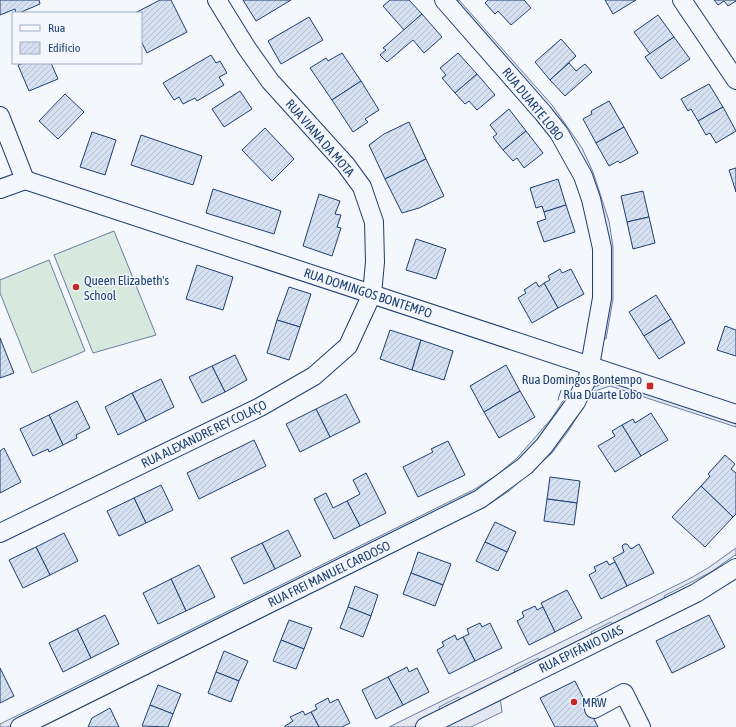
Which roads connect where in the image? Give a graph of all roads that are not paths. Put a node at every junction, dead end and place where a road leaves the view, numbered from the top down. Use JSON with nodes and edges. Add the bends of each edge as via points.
{"nodes":[{"id":1,"x":217,"y":0,"type":"edge"},
{"id":2,"x":444,"y":0,"type":"edge"},
{"id":3,"x":682,"y":0,"type":"edge"},
{"id":4,"x":736,"y":80,"type":"edge"},
{"id":5,"x":0,"y":116,"type":"edge"},
{"id":6,"x":25,"y":180,"type":"junction"},
{"id":7,"x":0,"y":189,"type":"edge"},
{"id":8,"x":372,"y":294,"type":"junction"},
{"id":9,"x":589,"y":366,"type":"junction"},
{"id":10,"x":736,"y":414,"type":"edge"},
{"id":11,"x":0,"y":533,"type":"edge"},
{"id":12,"x":736,"y":568,"type":"edge"},
{"id":13,"x":594,"y":709,"type":"dead end"},
{"id":14,"x":20,"y":727,"type":"edge"},
{"id":15,"x":425,"y":727,"type":"edge"},
{"id":16,"x":641,"y":727,"type":"edge"}],
"edges":[{"from":1,"to":8,"type":"street","name":"RUA VIANA DA MOTA","via":[[270,81],[346,165],[362,187],[374,222],[375,262]]},
{"from":2,"to":9,"type":"street","name":"RUA DUARTE LOBO","via":[[559,133],[583,176],[598,224],[603,273],[599,323]]},
{"from":3,"to":4,"type":"street"},
{"from":5,"to":6,"type":"street"},
{"from":6,"to":7,"type":"street"},
{"from":6,"to":8,"type":"street","name":"RUA DOMINGOS BONTEMPO"},
{"from":8,"to":9,"type":"street","name":"RUA DOMINGOS BONTEMPO"},
{"from":8,"to":11,"type":"street","name":"RUA ALEXANDRE REY COLAÇO","via":[[348,346],[314,376],[260,406]]},
{"from":9,"to":10,"type":"street","name":"RUA DOMINGOS BONTEMPO"},
{"from":9,"to":14,"type":"street","name":"RUA FREI MANUEL CARDOSO","via":[[588,377],[576,402],[544,446],[520,470],[480,499]]},
{"from":12,"to":15,"type":"street","name":"RUA EPIFÂNIO DIAS","via":[[696,593]]},
{"from":13,"to":16,"type":"street","via":[[624,693]]}]}
